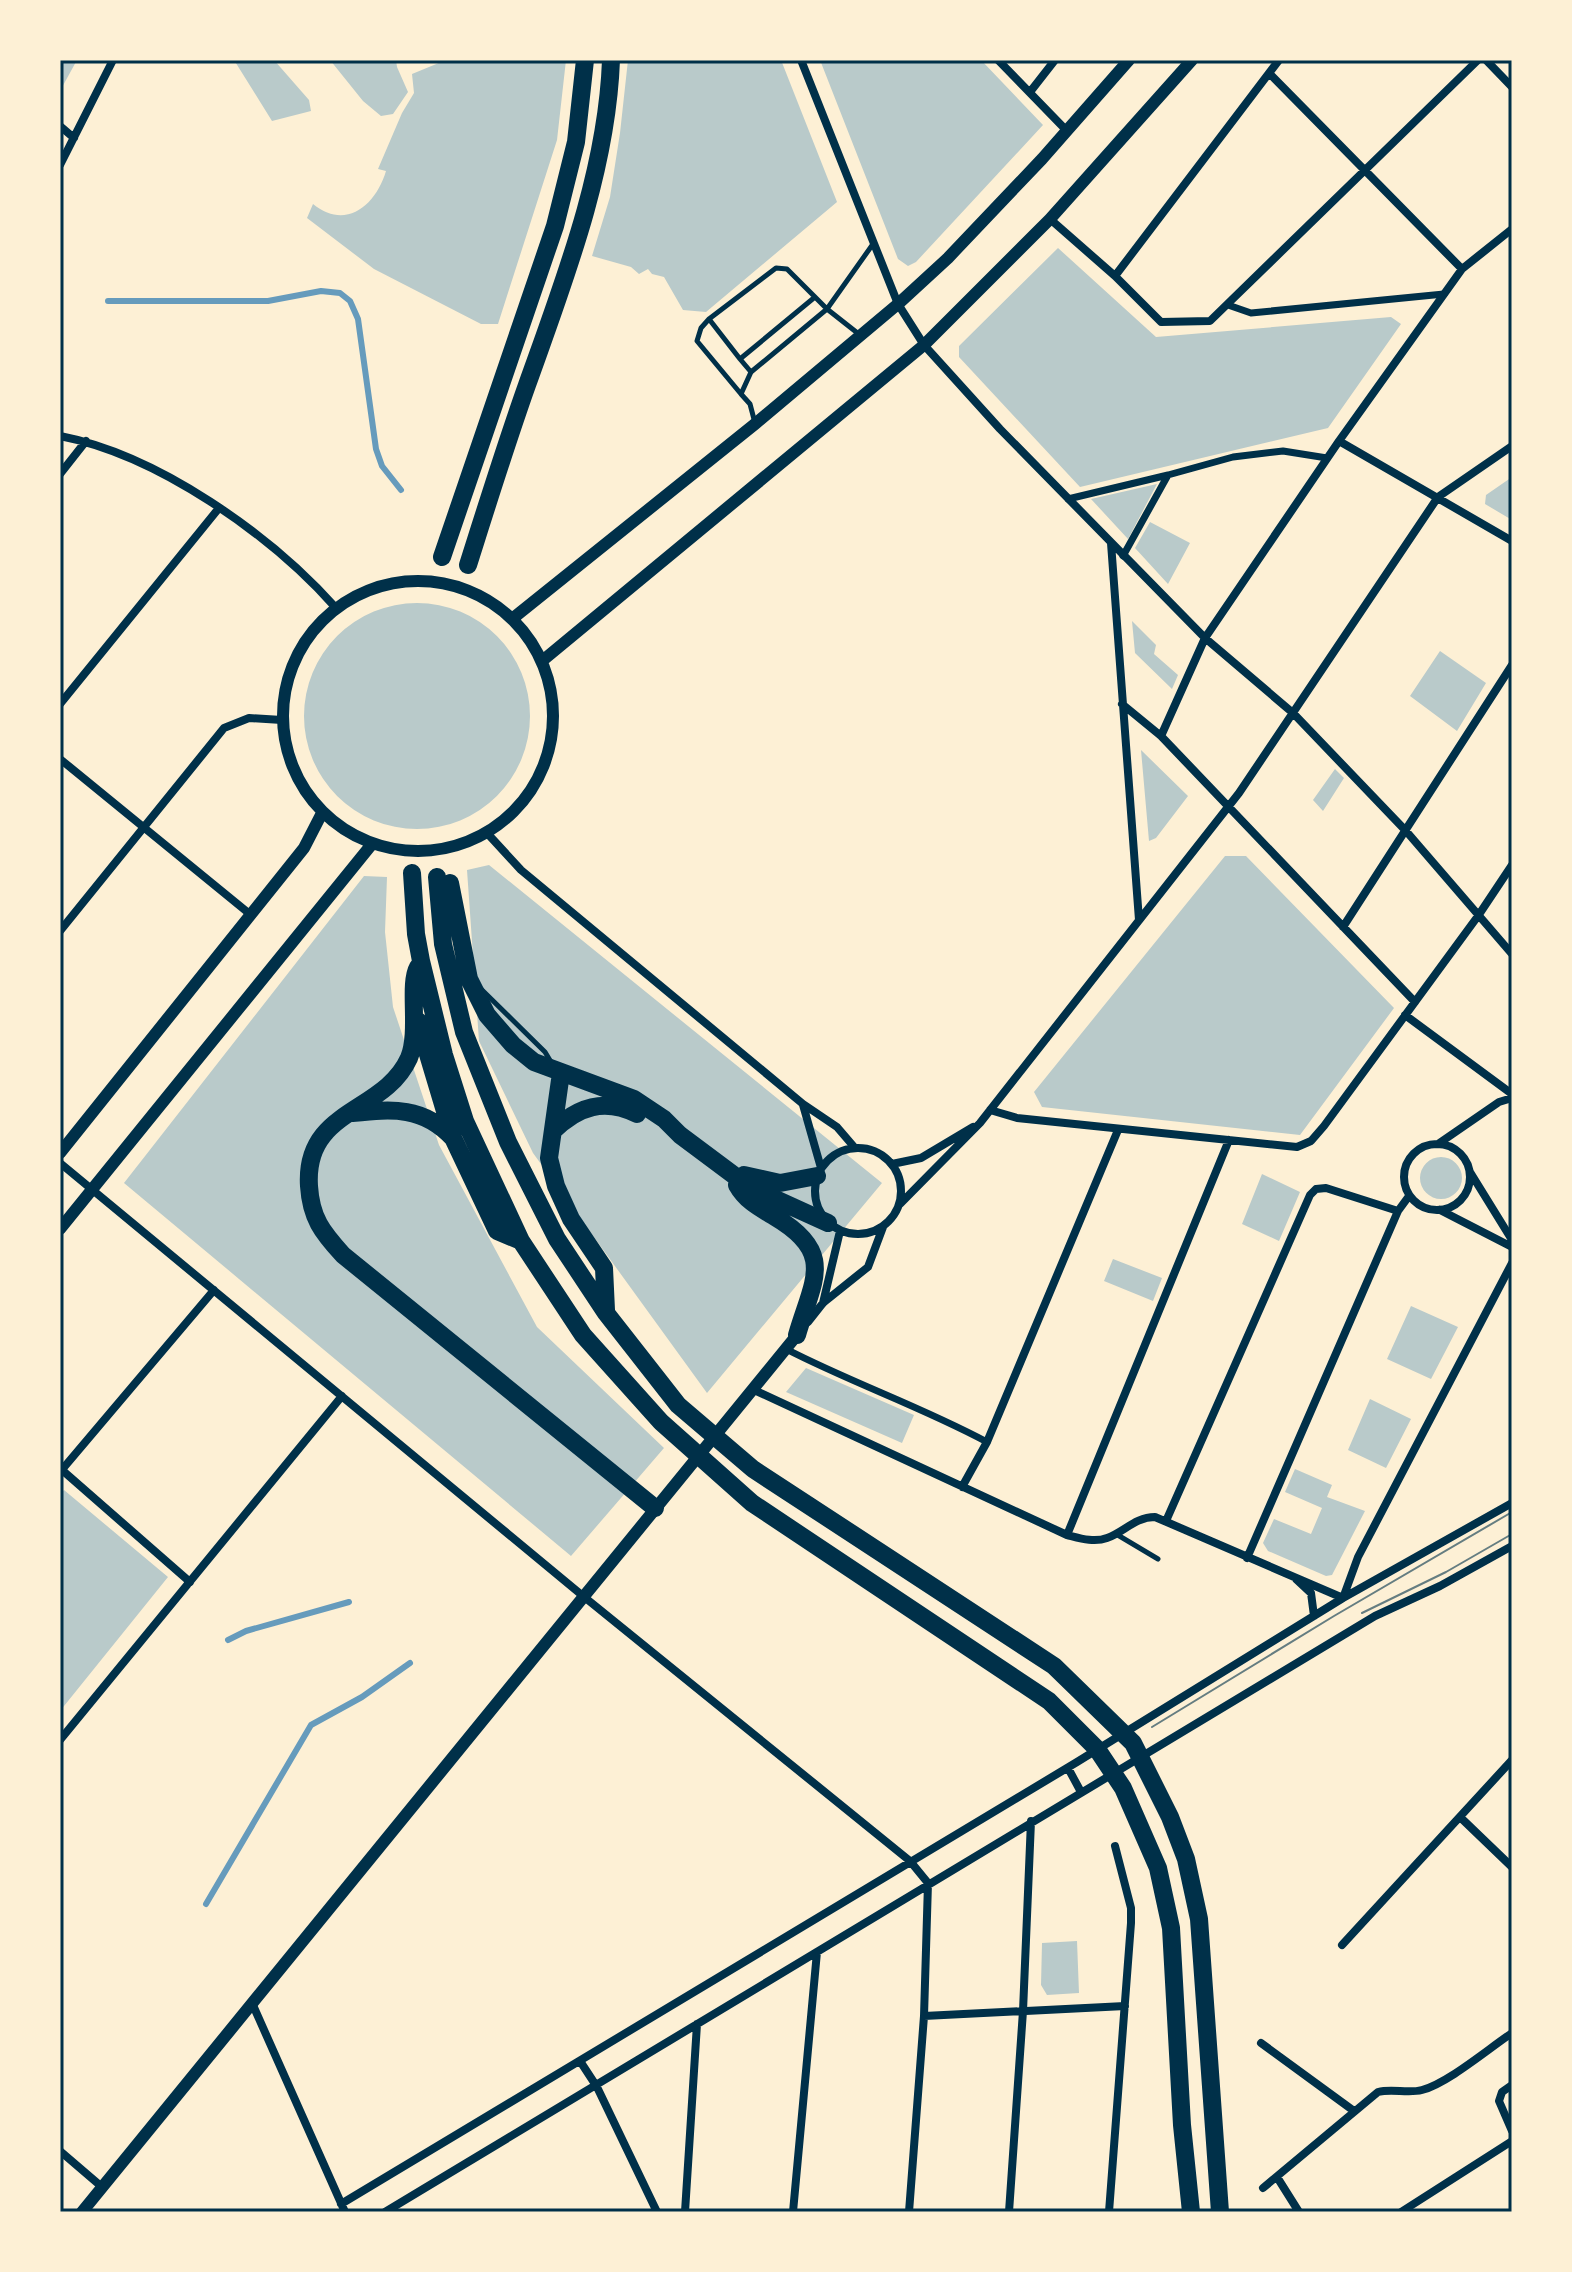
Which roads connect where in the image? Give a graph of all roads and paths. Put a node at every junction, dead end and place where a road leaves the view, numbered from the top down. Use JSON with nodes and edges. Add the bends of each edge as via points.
{"nodes":[{"id":1,"x":113,"y":60,"type":"edge"},
{"id":2,"x":585,"y":60,"type":"edge"},
{"id":3,"x":611,"y":60,"type":"edge"},
{"id":4,"x":801,"y":60,"type":"edge"},
{"id":5,"x":998,"y":60,"type":"edge"},
{"id":6,"x":1055,"y":60,"type":"edge"},
{"id":7,"x":1129,"y":60,"type":"edge"},
{"id":8,"x":1192,"y":60,"type":"edge"},
{"id":9,"x":1279,"y":60,"type":"edge"},
{"id":10,"x":1478,"y":60,"type":"edge"},
{"id":11,"x":1486,"y":60,"type":"edge"},
{"id":12,"x":1269,"y":73,"type":"junction"},
{"id":13,"x":1512,"y":87,"type":"edge"},
{"id":14,"x":1030,"y":92,"type":"junction"},
{"id":15,"x":60,"y":126,"type":"edge"},
{"id":16,"x":1067,"y":131,"type":"junction"},
{"id":17,"x":74,"y":138,"type":"junction"},
{"id":18,"x":60,"y":165,"type":"edge"},
{"id":19,"x":1366,"y":170,"type":"junction"},
{"id":20,"x":1050,"y":219,"type":"junction"},
{"id":21,"x":1512,"y":229,"type":"edge"},
{"id":22,"x":874,"y":244,"type":"junction"},
{"id":23,"x":1462,"y":269,"type":"junction"},
{"id":24,"x":1115,"y":276,"type":"junction"},
{"id":25,"x":1444,"y":294,"type":"junction"},
{"id":26,"x":815,"y":297,"type":"junction"},
{"id":27,"x":898,"y":304,"type":"junction"},
{"id":28,"x":1228,"y":305,"type":"junction"},
{"id":29,"x":827,"y":309,"type":"junction"},
{"id":30,"x":709,"y":319,"type":"junction"},
{"id":31,"x":860,"y":336,"type":"junction"},
{"id":32,"x":924,"y":345,"type":"junction"},
{"id":33,"x":740,"y":359,"type":"junction"},
{"id":34,"x":751,"y":372,"type":"junction"},
{"id":35,"x":741,"y":394,"type":"junction"},
{"id":36,"x":755,"y":424,"type":"junction"},
{"id":37,"x":60,"y":436,"type":"edge"},
{"id":38,"x":86,"y":441,"type":"junction"},
{"id":39,"x":1339,"y":441,"type":"junction"},
{"id":40,"x":1512,"y":446,"type":"edge"},
{"id":41,"x":1327,"y":458,"type":"junction"},
{"id":42,"x":60,"y":474,"type":"edge"},
{"id":43,"x":1168,"y":475,"type":"junction"},
{"id":44,"x":1438,"y":497,"type":"junction"},
{"id":45,"x":1068,"y":499,"type":"junction"},
{"id":46,"x":219,"y":508,"type":"junction"},
{"id":47,"x":1512,"y":541,"type":"edge"},
{"id":48,"x":1111,"y":543,"type":"junction"},
{"id":49,"x":1123,"y":556,"type":"junction"},
{"id":50,"x":442,"y":557,"type":"dead end"},
{"id":51,"x":468,"y":565,"type":"dead end"},
{"id":52,"x":336,"y":608,"type":"junction"},
{"id":53,"x":512,"y":619,"type":"junction"},
{"id":54,"x":1205,"y":638,"type":"junction"},
{"id":55,"x":542,"y":661,"type":"junction"},
{"id":56,"x":1512,"y":665,"type":"edge"},
{"id":57,"x":60,"y":704,"type":"edge"},
{"id":58,"x":1122,"y":704,"type":"junction"},
{"id":59,"x":1293,"y":713,"type":"junction"},
{"id":60,"x":282,"y":720,"type":"junction"},
{"id":61,"x":1161,"y":736,"type":"junction"},
{"id":62,"x":60,"y":759,"type":"edge"},
{"id":63,"x":1227,"y":808,"type":"junction"},
{"id":64,"x":322,"y":813,"type":"junction"},
{"id":65,"x":145,"y":828,"type":"junction"},
{"id":66,"x":1406,"y":831,"type":"junction"},
{"id":67,"x":487,"y":833,"type":"junction"},
{"id":68,"x":372,"y":844,"type":"junction"},
{"id":69,"x":1512,"y":865,"type":"edge"},
{"id":70,"x":412,"y":873,"type":"dead end"},
{"id":71,"x":251,"y":915,"type":"junction"},
{"id":72,"x":1478,"y":916,"type":"junction"},
{"id":73,"x":1139,"y":921,"type":"junction"},
{"id":74,"x":1343,"y":927,"type":"junction"},
{"id":75,"x":60,"y":931,"type":"edge"},
{"id":76,"x":1512,"y":954,"type":"edge"},
{"id":77,"x":421,"y":961,"type":"junction"},
{"id":78,"x":1415,"y":1002,"type":"junction"},
{"id":79,"x":416,"y":1014,"type":"junction"},
{"id":80,"x":1405,"y":1015,"type":"junction"},
{"id":81,"x":559,"y":1071,"type":"junction"},
{"id":82,"x":1512,"y":1096,"type":"edge"},
{"id":83,"x":803,"y":1104,"type":"junction"},
{"id":84,"x":990,"y":1110,"type":"junction"},
{"id":85,"x":345,"y":1113,"type":"junction"},
{"id":86,"x":980,"y":1123,"type":"junction"},
{"id":87,"x":1118,"y":1130,"type":"junction"},
{"id":88,"x":553,"y":1131,"type":"junction"},
{"id":89,"x":680,"y":1135,"type":"junction"},
{"id":90,"x":453,"y":1138,"type":"junction"},
{"id":91,"x":1229,"y":1140,"type":"junction"},
{"id":92,"x":1438,"y":1144,"type":"junction"},
{"id":93,"x":855,"y":1148,"type":"junction"},
{"id":94,"x":60,"y":1153,"type":"edge"},
{"id":95,"x":60,"y":1163,"type":"edge"},
{"id":96,"x":892,"y":1164,"type":"junction"},
{"id":97,"x":1469,"y":1171,"type":"junction"},
{"id":98,"x":819,"y":1172,"type":"junction"},
{"id":99,"x":730,"y":1173,"type":"junction"},
{"id":100,"x":93,"y":1191,"type":"junction"},
{"id":101,"x":1409,"y":1196,"type":"junction"},
{"id":102,"x":900,"y":1204,"type":"junction"},
{"id":103,"x":1440,"y":1210,"type":"junction"},
{"id":104,"x":1398,"y":1211,"type":"junction"},
{"id":105,"x":834,"y":1227,"type":"junction"},
{"id":106,"x":883,"y":1227,"type":"junction"},
{"id":107,"x":60,"y":1229,"type":"edge"},
{"id":108,"x":1512,"y":1240,"type":"edge"},
{"id":109,"x":521,"y":1241,"type":"junction"},
{"id":110,"x":1512,"y":1247,"type":"edge"},
{"id":111,"x":1512,"y":1263,"type":"edge"},
{"id":112,"x":214,"y":1290,"type":"junction"},
{"id":113,"x":823,"y":1303,"type":"junction"},
{"id":114,"x":606,"y":1313,"type":"junction"},
{"id":115,"x":792,"y":1342,"type":"junction"},
{"id":116,"x":752,"y":1389,"type":"junction"},
{"id":117,"x":342,"y":1396,"type":"junction"},
{"id":118,"x":987,"y":1442,"type":"junction"},
{"id":119,"x":61,"y":1471,"type":"edge"},
{"id":120,"x":962,"y":1487,"type":"junction"},
{"id":121,"x":1512,"y":1503,"type":"edge"},
{"id":122,"x":655,"y":1508,"type":"junction"},
{"id":123,"x":1166,"y":1521,"type":"junction"},
{"id":124,"x":1115,"y":1534,"type":"junction"},
{"id":125,"x":1067,"y":1535,"type":"junction"},
{"id":126,"x":1512,"y":1546,"type":"edge"},
{"id":127,"x":1247,"y":1558,"type":"junction"},
{"id":128,"x":1158,"y":1559,"type":"dead end"},
{"id":129,"x":1293,"y":1576,"type":"junction"},
{"id":130,"x":190,"y":1582,"type":"junction"},
{"id":131,"x":583,"y":1596,"type":"junction"},
{"id":132,"x":1343,"y":1598,"type":"junction"},
{"id":133,"x":1314,"y":1616,"type":"junction"},
{"id":134,"x":60,"y":1740,"type":"edge"},
{"id":135,"x":1512,"y":1760,"type":"edge"},
{"id":136,"x":1068,"y":1768,"type":"junction"},
{"id":137,"x":1081,"y":1792,"type":"junction"},
{"id":138,"x":1460,"y":1817,"type":"junction"},
{"id":139,"x":1031,"y":1821,"type":"junction"},
{"id":140,"x":1115,"y":1846,"type":"dead end"},
{"id":141,"x":910,"y":1861,"type":"junction"},
{"id":142,"x":1512,"y":1867,"type":"edge"},
{"id":143,"x":928,"y":1883,"type":"junction"},
{"id":144,"x":1342,"y":1945,"type":"dead end"},
{"id":145,"x":817,"y":1952,"type":"junction"},
{"id":146,"x":252,"y":2003,"type":"junction"},
{"id":147,"x":1125,"y":2006,"type":"junction"},
{"id":148,"x":1023,"y":2011,"type":"junction"},
{"id":149,"x":924,"y":2016,"type":"junction"},
{"id":150,"x":697,"y":2024,"type":"junction"},
{"id":151,"x":1512,"y":2033,"type":"edge"},
{"id":152,"x":1261,"y":2043,"type":"dead end"},
{"id":153,"x":580,"y":2061,"type":"junction"},
{"id":154,"x":1512,"y":2085,"type":"edge"},
{"id":155,"x":597,"y":2087,"type":"junction"},
{"id":156,"x":1354,"y":2111,"type":"junction"},
{"id":157,"x":1512,"y":2131,"type":"edge"},
{"id":158,"x":1512,"y":2141,"type":"edge"},
{"id":159,"x":60,"y":2151,"type":"edge"},
{"id":160,"x":1277,"y":2177,"type":"junction"},
{"id":161,"x":102,"y":2187,"type":"junction"},
{"id":162,"x":1263,"y":2188,"type":"dead end"},
{"id":163,"x":343,"y":2208,"type":"edge"},
{"id":164,"x":82,"y":2212,"type":"edge"},
{"id":165,"x":385,"y":2212,"type":"edge"},
{"id":166,"x":657,"y":2212,"type":"edge"},
{"id":167,"x":685,"y":2212,"type":"edge"},
{"id":168,"x":793,"y":2212,"type":"edge"},
{"id":169,"x":909,"y":2212,"type":"edge"},
{"id":170,"x":1009,"y":2212,"type":"edge"},
{"id":171,"x":1109,"y":2212,"type":"edge"},
{"id":172,"x":1191,"y":2212,"type":"edge"},
{"id":173,"x":1220,"y":2212,"type":"edge"},
{"id":174,"x":1299,"y":2212,"type":"edge"},
{"id":175,"x":1401,"y":2212,"type":"edge"}],
"edges":[{"from":1,"to":17,"type":"street"},
{"from":2,"to":50,"type":"highway","via":[[576,142],[555,226]]},
{"from":3,"to":51,"type":"highway","via":[[609,101],[567,272]]},
{"from":4,"to":22,"type":"street"},
{"from":5,"to":14,"type":"street"},
{"from":6,"to":14,"type":"street"},
{"from":7,"to":16,"type":"street"},
{"from":8,"to":20,"type":"street"},
{"from":9,"to":12,"type":"street"},
{"from":10,"to":19,"type":"street"},
{"from":11,"to":13,"type":"street"},
{"from":12,"to":19,"type":"street"},
{"from":12,"to":24,"type":"street"},
{"from":14,"to":16,"type":"street"},
{"from":15,"to":17,"type":"street"},
{"from":16,"to":27,"type":"street"},
{"from":17,"to":18,"type":"street"},
{"from":19,"to":23,"type":"street"},
{"from":19,"to":28,"type":"street"},
{"from":20,"to":24,"type":"street"},
{"from":20,"to":32,"type":"street"},
{"from":21,"to":23,"type":"street"},
{"from":22,"to":27,"type":"street"},
{"from":22,"to":29,"type":"lane"},
{"from":23,"to":25,"type":"street"},
{"from":24,"to":28,"type":"street","via":[[1161,322],[1210,321]]},
{"from":25,"to":28,"type":"street","via":[[1251,313]]},
{"from":25,"to":39,"type":"street"},
{"from":26,"to":29,"type":"lane"},
{"from":26,"to":30,"type":"lane","via":[[787,269],[776,268]]},
{"from":26,"to":33,"type":"lane"},
{"from":27,"to":31,"type":"street"},
{"from":27,"to":32,"type":"street"},
{"from":29,"to":31,"type":"lane"},
{"from":29,"to":34,"type":"lane"},
{"from":30,"to":33,"type":"lane"},
{"from":30,"to":35,"type":"lane","via":[[697,341]]},
{"from":31,"to":36,"type":"street"},
{"from":32,"to":45,"type":"street"},
{"from":32,"to":55,"type":"street"},
{"from":33,"to":34,"type":"lane"},
{"from":34,"to":35,"type":"lane"},
{"from":35,"to":36,"type":"lane"},
{"from":36,"to":53,"type":"street"},
{"from":37,"to":38,"type":"street"},
{"from":38,"to":42,"type":"street"},
{"from":38,"to":46,"type":"street","via":[[153,467]]},
{"from":39,"to":41,"type":"street"},
{"from":39,"to":44,"type":"street"},
{"from":40,"to":44,"type":"street"},
{"from":41,"to":43,"type":"street","via":[[1283,451],[1223,459]]},
{"from":41,"to":54,"type":"street"},
{"from":43,"to":45,"type":"street"},
{"from":43,"to":49,"type":"street"},
{"from":44,"to":47,"type":"street"},
{"from":44,"to":59,"type":"street"},
{"from":45,"to":48,"type":"street"},
{"from":46,"to":52,"type":"street","via":[[307,576]]},
{"from":46,"to":57,"type":"street"},
{"from":48,"to":49,"type":"street"},
{"from":48,"to":58,"type":"street"},
{"from":49,"to":54,"type":"street"},
{"from":52,"to":53,"type":"street","via":[[377,587],[424,581],[482,597]]},
{"from":52,"to":60,"type":"street","via":[[308,637],[288,676]]},
{"from":53,"to":55,"type":"street"},
{"from":54,"to":59,"type":"street"},
{"from":54,"to":61,"type":"street"},
{"from":55,"to":67,"type":"street","via":[[552,698],[553,731],[545,762],[528,795]]},
{"from":56,"to":66,"type":"street"},
{"from":58,"to":61,"type":"street"},
{"from":58,"to":73,"type":"street"},
{"from":59,"to":63,"type":"street"},
{"from":59,"to":66,"type":"street"},
{"from":60,"to":64,"type":"street","via":[[296,776]]},
{"from":60,"to":65,"type":"street","via":[[249,718],[224,728]]},
{"from":61,"to":63,"type":"street"},
{"from":62,"to":65,"type":"street"},
{"from":63,"to":73,"type":"street"},
{"from":63,"to":74,"type":"street"},
{"from":64,"to":68,"type":"street"},
{"from":64,"to":71,"type":"street","via":[[304,848]]},
{"from":65,"to":71,"type":"street"},
{"from":65,"to":75,"type":"street"},
{"from":66,"to":72,"type":"street"},
{"from":66,"to":74,"type":"street"},
{"from":67,"to":68,"type":"street","via":[[422,851]]},
{"from":67,"to":83,"type":"street","via":[[521,870]]},
{"from":68,"to":100,"type":"street"},
{"from":69,"to":72,"type":"street"},
{"from":70,"to":77,"type":"highway"},
{"from":71,"to":94,"type":"street"},
{"from":72,"to":76,"type":"street"},
{"from":72,"to":78,"type":"street"},
{"from":73,"to":84,"type":"street"},
{"from":74,"to":78,"type":"street"},
{"from":77,"to":79,"type":"highway","via":[[414,974]]},
{"from":77,"to":109,"type":"highway","via":[[465,1121]]},
{"from":78,"to":80,"type":"street"},
{"from":79,"to":85,"type":"highway","via":[[410,1054],[399,1076]]},
{"from":79,"to":90,"type":"highway"},
{"from":80,"to":82,"type":"street"},
{"from":80,"to":91,"type":"street","via":[[1311,1141],[1297,1147]]},
{"from":81,"to":88,"type":"highway"},
{"from":81,"to":89,"type":"highway","via":[[634,1099]]},
{"from":81,"to":114,"type":"highway","via":[[534,1062],[498,1030],[478,1000],[444,880],[443,944],[464,1032],[508,1142],[557,1239]]},
{"from":82,"to":92,"type":"street"},
{"from":83,"to":93,"type":"street","via":[[837,1127]]},
{"from":83,"to":98,"type":"street"},
{"from":84,"to":86,"type":"street"},
{"from":84,"to":87,"type":"street"},
{"from":85,"to":90,"type":"highway","via":[[395,1109],[417,1114],[440,1124]]},
{"from":85,"to":122,"type":"highway","via":[[321,1136],[308,1167],[310,1205],[322,1233]]},
{"from":86,"to":96,"type":"street","via":[[921,1158]]},
{"from":86,"to":102,"type":"street"},
{"from":87,"to":91,"type":"street"},
{"from":87,"to":118,"type":"street"},
{"from":88,"to":89,"type":"highway","via":[[577,1112],[608,1104]]},
{"from":88,"to":114,"type":"highway","via":[[549,1158],[556,1186],[582,1239],[604,1268]]},
{"from":89,"to":99,"type":"highway"},
{"from":90,"to":109,"type":"highway","via":[[497,1231]]},
{"from":91,"to":125,"type":"street"},
{"from":92,"to":97,"type":"street","via":[[1463,1157]]},
{"from":92,"to":101,"type":"street","via":[[1417,1150],[1409,1159],[1404,1171]]},
{"from":93,"to":96,"type":"street","via":[[882,1154]]},
{"from":93,"to":98,"type":"street","via":[[830,1158]]},
{"from":95,"to":100,"type":"street"},
{"from":96,"to":102,"type":"street","via":[[902,1189]]},
{"from":97,"to":103,"type":"street","via":[[1467,1191]]},
{"from":97,"to":108,"type":"street"},
{"from":98,"to":99,"type":"highway","via":[[780,1183]]},
{"from":98,"to":105,"type":"street","via":[[814,1196]]},
{"from":99,"to":105,"type":"highway"},
{"from":99,"to":115,"type":"highway","via":[[743,1196],[791,1227],[816,1258],[814,1288]]},
{"from":100,"to":107,"type":"street"},
{"from":100,"to":112,"type":"street"},
{"from":101,"to":103,"type":"street","via":[[1422,1207]]},
{"from":101,"to":104,"type":"street"},
{"from":102,"to":106,"type":"street"},
{"from":103,"to":110,"type":"street"},
{"from":104,"to":123,"type":"street","via":[[1326,1188],[1310,1195]]},
{"from":104,"to":127,"type":"street"},
{"from":105,"to":106,"type":"street","via":[[869,1234]]},
{"from":105,"to":113,"type":"street"},
{"from":106,"to":113,"type":"street","via":[[868,1267]]},
{"from":109,"to":172,"type":"highway","via":[[583,1335],[661,1422],[752,1503],[1049,1701],[1097,1749],[1144,1831],[1171,1928]]},
{"from":111,"to":132,"type":"street","via":[[1358,1557]]},
{"from":112,"to":117,"type":"street"},
{"from":112,"to":119,"type":"street"},
{"from":113,"to":115,"type":"street"},
{"from":114,"to":173,"type":"highway","via":[[678,1405],[753,1469],[1054,1666],[1133,1743],[1176,1831],[1199,1919]]},
{"from":115,"to":116,"type":"street"},
{"from":115,"to":118,"type":"street","via":[[824,1369]]},
{"from":116,"to":120,"type":"street"},
{"from":116,"to":122,"type":"street"},
{"from":117,"to":130,"type":"street"},
{"from":117,"to":131,"type":"street"},
{"from":118,"to":120,"type":"street"},
{"from":119,"to":130,"type":"street"},
{"from":120,"to":125,"type":"street"},
{"from":121,"to":132,"type":"street"},
{"from":122,"to":131,"type":"street"},
{"from":123,"to":124,"type":"street","via":[[1147,1517]]},
{"from":123,"to":127,"type":"street"},
{"from":124,"to":125,"type":"street","via":[[1097,1540]]},
{"from":124,"to":128,"type":"lane"},
{"from":126,"to":137,"type":"street","via":[[1375,1616]]},
{"from":127,"to":129,"type":"street"},
{"from":129,"to":132,"type":"street"},
{"from":129,"to":133,"type":"street","via":[[1311,1593]]},
{"from":130,"to":134,"type":"street"},
{"from":131,"to":141,"type":"street"},
{"from":131,"to":146,"type":"street"},
{"from":132,"to":133,"type":"street"},
{"from":133,"to":136,"type":"street"},
{"from":135,"to":138,"type":"street"},
{"from":136,"to":137,"type":"street"},
{"from":136,"to":141,"type":"street"},
{"from":137,"to":139,"type":"street"},
{"from":138,"to":142,"type":"street"},
{"from":138,"to":144,"type":"street"},
{"from":139,"to":143,"type":"street"},
{"from":139,"to":148,"type":"street"},
{"from":140,"to":147,"type":"street","via":[[1131,1908]]},
{"from":141,"to":143,"type":"street"},
{"from":141,"to":153,"type":"street"},
{"from":143,"to":145,"type":"street"},
{"from":143,"to":149,"type":"street"},
{"from":145,"to":150,"type":"street"},
{"from":145,"to":168,"type":"street"},
{"from":146,"to":161,"type":"street"},
{"from":146,"to":163,"type":"street"},
{"from":147,"to":148,"type":"street"},
{"from":147,"to":171,"type":"street"},
{"from":148,"to":149,"type":"street"},
{"from":148,"to":170,"type":"street"},
{"from":149,"to":169,"type":"street"},
{"from":150,"to":155,"type":"street"},
{"from":150,"to":167,"type":"street"},
{"from":151,"to":156,"type":"street","via":[[1434,2087],[1378,2092]]},
{"from":152,"to":156,"type":"street"},
{"from":153,"to":155,"type":"street"},
{"from":153,"to":163,"type":"street"},
{"from":154,"to":157,"type":"street","via":[[1499,2101]]},
{"from":155,"to":165,"type":"street"},
{"from":155,"to":166,"type":"street"},
{"from":156,"to":160,"type":"street"},
{"from":158,"to":175,"type":"street"},
{"from":159,"to":161,"type":"street"},
{"from":160,"to":162,"type":"street"},
{"from":160,"to":174,"type":"street"},
{"from":161,"to":164,"type":"street"}]}
